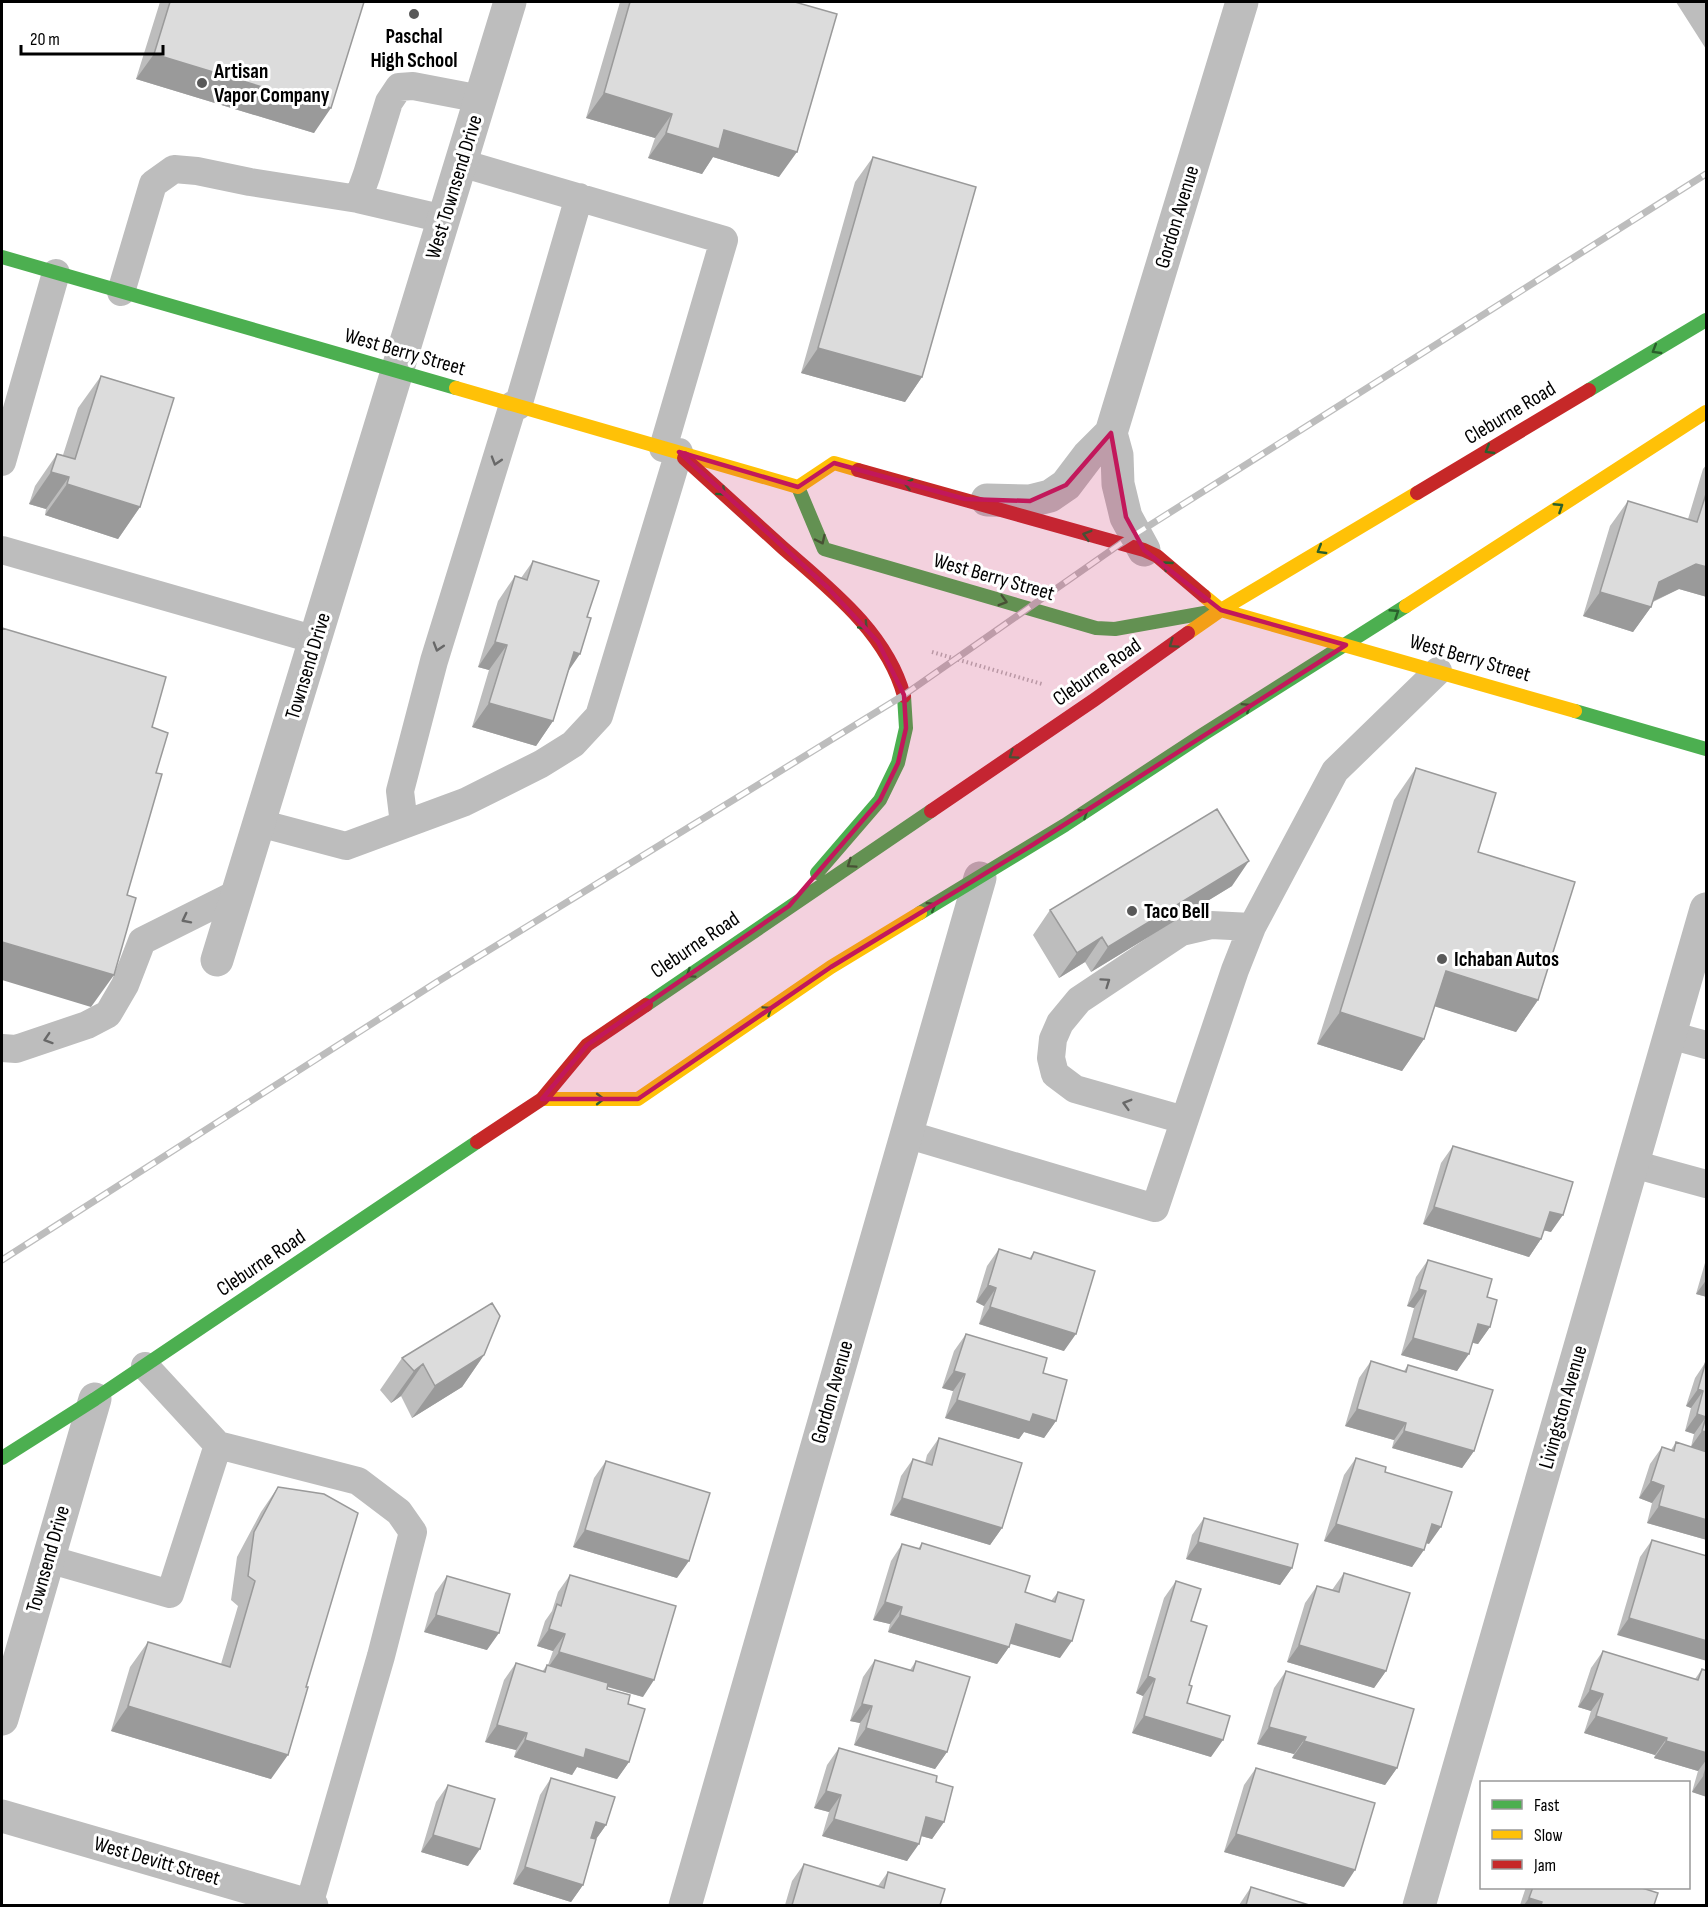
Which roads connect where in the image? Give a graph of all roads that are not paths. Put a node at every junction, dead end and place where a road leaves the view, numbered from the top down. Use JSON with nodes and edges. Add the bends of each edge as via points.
{"nodes":[{"id":1,"x":510,"y":2,"type":"edge"},
{"id":2,"x":1242,"y":2,"type":"edge"},
{"id":3,"x":481,"y":99,"type":"junction"},
{"id":4,"x":461,"y":163,"type":"junction"},
{"id":5,"x":579,"y":197,"type":"junction"},
{"id":6,"x":358,"y":199,"type":"junction"},
{"id":7,"x":444,"y":219,"type":"junction"},
{"id":8,"x":2,"y":257,"type":"edge"},
{"id":9,"x":56,"y":273,"type":"junction"},
{"id":10,"x":121,"y":292,"type":"junction"},
{"id":11,"x":1707,"y":320,"type":"edge"},
{"id":12,"x":398,"y":372,"type":"junction"},
{"id":13,"x":515,"y":406,"type":"junction"},
{"id":14,"x":1707,"y":412,"type":"edge"},
{"id":15,"x":1111,"y":433,"type":"junction"},
{"id":16,"x":671,"y":450,"type":"junction"},
{"id":17,"x":2,"y":462,"type":"edge"},
{"id":18,"x":798,"y":487,"type":"junction"},
{"id":19,"x":964,"y":499,"type":"junction"},
{"id":20,"x":2,"y":550,"type":"edge"},
{"id":21,"x":1144,"y":550,"type":"junction"},
{"id":22,"x":1221,"y":610,"type":"junction"},
{"id":23,"x":316,"y":640,"type":"junction"},
{"id":24,"x":1346,"y":645,"type":"junction"},
{"id":25,"x":1437,"y":671,"type":"junction"},
{"id":26,"x":1707,"y":749,"type":"edge"},
{"id":27,"x":259,"y":823,"type":"junction"},
{"id":28,"x":404,"y":824,"type":"junction"},
{"id":29,"x":980,"y":878,"type":"junction"},
{"id":30,"x":238,"y":893,"type":"junction"},
{"id":31,"x":789,"y":906,"type":"junction"},
{"id":32,"x":1707,"y":909,"type":"edge"},
{"id":33,"x":1251,"y":927,"type":"junction"},
{"id":34,"x":217,"y":960,"type":"dead end"},
{"id":35,"x":1670,"y":1035,"type":"junction"},
{"id":36,"x":1707,"y":1045,"type":"edge"},
{"id":37,"x":6,"y":1052,"type":"edge"},
{"id":38,"x":542,"y":1099,"type":"junction"},
{"id":39,"x":1184,"y":1120,"type":"junction"},
{"id":40,"x":906,"y":1134,"type":"junction"},
{"id":41,"x":1633,"y":1164,"type":"junction"},
{"id":42,"x":1707,"y":1184,"type":"edge"},
{"id":43,"x":145,"y":1366,"type":"junction"},
{"id":44,"x":95,"y":1399,"type":"junction"},
{"id":45,"x":218,"y":1445,"type":"junction"},
{"id":46,"x":2,"y":1458,"type":"edge"},
{"id":47,"x":48,"y":1559,"type":"junction"},
{"id":48,"x":2,"y":1719,"type":"edge"},
{"id":49,"x":2,"y":1816,"type":"edge"},
{"id":50,"x":311,"y":1905,"type":"edge"},
{"id":51,"x":686,"y":1905,"type":"edge"},
{"id":52,"x":1419,"y":1905,"type":"edge"}],
"edges":[{"from":1,"to":3,"type":"street","name":"West Townsend Drive"},
{"from":2,"to":15,"type":"street","name":"Gordon Avenue"},
{"from":3,"to":4,"type":"street","name":"West Townsend Drive"},
{"from":3,"to":6,"type":"lane","via":[[413,86],[399,87],[389,102]]},
{"from":4,"to":5,"type":"lane"},
{"from":4,"to":7,"type":"street","name":"West Townsend Drive"},
{"from":5,"to":13,"type":"lane"},
{"from":5,"to":16,"type":"lane","via":[[724,240]]},
{"from":6,"to":7,"type":"lane"},
{"from":6,"to":10,"type":"lane","via":[[174,169],[153,184]]},
{"from":7,"to":12,"type":"street","name":"West Townsend Drive"},
{"from":8,"to":9,"type":"main road","name":"West Berry Street"},
{"from":9,"to":10,"type":"main road","name":"West Berry Street"},
{"from":9,"to":17,"type":"lane"},
{"from":10,"to":12,"type":"main road","name":"West Berry Street"},
{"from":11,"to":22,"type":"main road","name":"Cleburne Road","one_way":true},
{"from":12,"to":13,"type":"main road","name":"West Berry Street"},
{"from":12,"to":23,"type":"street","name":"Townsend Drive"},
{"from":13,"to":16,"type":"main road","name":"West Berry Street"},
{"from":13,"to":28,"type":"lane","one_way":true,"via":[[434,661],[399,791]]},
{"from":24,"to":14,"type":"main road","one_way":true},
{"from":15,"to":19,"type":"street","name":"Gordon Avenue","via":[[1066,485],[1050,496],[1030,501]]},
{"from":15,"to":21,"type":"street","via":[[1118,455],[1118,484],[1126,517]]},
{"from":16,"to":18,"type":"main road","name":"West Berry Street"},
{"from":16,"to":28,"type":"lane","via":[[599,716],[573,744],[541,764],[465,802]]},
{"from":16,"to":31,"type":"main road","one_way":true,"via":[[828,588],[873,635],[904,695],[906,728],[898,763],[880,800]]},
{"from":19,"to":18,"type":"main road","name":"West Berry Street","one_way":true,"via":[[834,464]]},
{"from":18,"to":22,"type":"main road","name":"West Berry Street","one_way":true,"via":[[824,549],[1096,628],[1115,629]]},
{"from":21,"to":19,"type":"main road","name":"West Berry Street","one_way":true},
{"from":20,"to":23,"type":"lane"},
{"from":22,"to":21,"type":"main road","name":"West Berry Street","one_way":true,"via":[[1157,556]]},
{"from":22,"to":24,"type":"main road","name":"West Berry Street"},
{"from":22,"to":31,"type":"main road","name":"Cleburne Road","one_way":true,"via":[[1095,700]]},
{"from":23,"to":27,"type":"street","name":"Townsend Drive"},
{"from":24,"to":25,"type":"main road","name":"West Berry Street"},
{"from":29,"to":24,"type":"main road","one_way":true},
{"from":25,"to":26,"type":"main road","name":"West Berry Street"},
{"from":25,"to":33,"type":"lane","via":[[1335,771]]},
{"from":27,"to":28,"type":"lane","via":[[346,846]]},
{"from":27,"to":30,"type":"street","name":"Townsend Drive"},
{"from":38,"to":29,"type":"main road","one_way":true,"via":[[638,1099],[831,967]]},
{"from":29,"to":40,"type":"street","name":"Gordon Avenue"},
{"from":30,"to":34,"type":"street","name":"Townsend Drive"},
{"from":30,"to":37,"type":"lane","one_way":true,"via":[[142,941],[125,985],[108,1014]]},
{"from":31,"to":38,"type":"main road","name":"Cleburne Road","one_way":true,"via":[[587,1045]]},
{"from":32,"to":35,"type":"street","name":"Livingston Avenue"},
{"from":33,"to":39,"type":"lane"},
{"from":39,"to":33,"type":"lane","one_way":true,"via":[[1075,1089],[1055,1074],[1051,1058],[1053,1039],[1060,1023],[1079,1000],[1181,932],[1211,925]]},
{"from":35,"to":36,"type":"lane"},
{"from":35,"to":41,"type":"street","name":"Livingston Avenue"},
{"from":38,"to":43,"type":"main road","name":"Cleburne Road"},
{"from":39,"to":40,"type":"lane","via":[[1155,1208]]},
{"from":40,"to":51,"type":"street","name":"Gordon Avenue"},
{"from":41,"to":42,"type":"lane"},
{"from":41,"to":52,"type":"street","name":"Livingston Avenue"},
{"from":43,"to":44,"type":"main road","name":"Cleburne Road"},
{"from":43,"to":45,"type":"lane"},
{"from":44,"to":46,"type":"main road","name":"Cleburne Road"},
{"from":44,"to":47,"type":"street","name":"Townsend Drive"},
{"from":45,"to":47,"type":"lane","via":[[170,1594]]},
{"from":45,"to":50,"type":"lane","via":[[358,1481],[399,1512],[413,1532]]},
{"from":47,"to":48,"type":"street","name":"Townsend Drive"},
{"from":49,"to":50,"type":"street","name":"West Devitt Street"}]}
